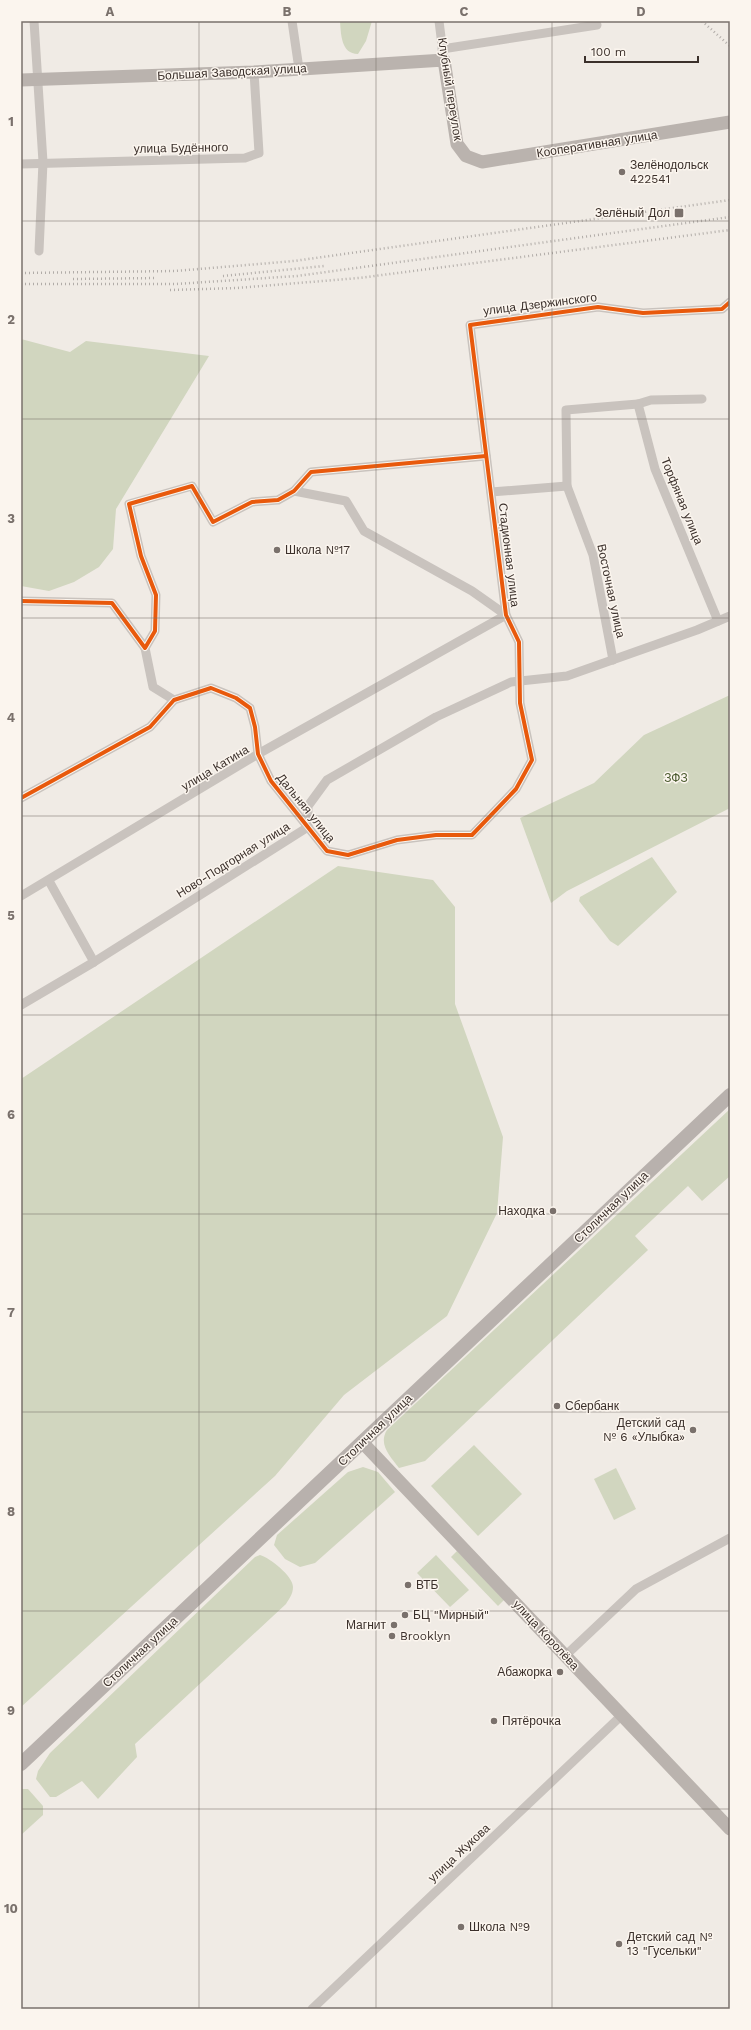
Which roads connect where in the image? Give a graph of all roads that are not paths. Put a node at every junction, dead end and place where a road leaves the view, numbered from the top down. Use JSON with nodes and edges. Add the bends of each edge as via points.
{"nodes":[{"id":1,"x":34,"y":21,"type":"edge"},
{"id":2,"x":292,"y":21,"type":"edge"},
{"id":3,"x":439,"y":21,"type":"edge"},
{"id":4,"x":598,"y":25,"type":"dead end"},
{"id":5,"x":443,"y":55,"type":"junction"},
{"id":6,"x":299,"y":69,"type":"junction"},
{"id":7,"x":254,"y":72,"type":"junction"},
{"id":8,"x":21,"y":80,"type":"edge"},
{"id":9,"x":39,"y":80,"type":"junction"},
{"id":10,"x":730,"y":122,"type":"edge"},
{"id":11,"x":466,"y":156,"type":"joint"},
{"id":12,"x":43,"y":162,"type":"junction"},
{"id":13,"x":21,"y":164,"type":"edge"},
{"id":14,"x":39,"y":251,"type":"dead end"},
{"id":15,"x":730,"y":302,"type":"edge"},
{"id":16,"x":470,"y":325,"type":"joint"},
{"id":17,"x":702,"y":399,"type":"dead end"},
{"id":18,"x":638,"y":404,"type":"junction"},
{"id":19,"x":486,"y":456,"type":"junction"},
{"id":20,"x":567,"y":486,"type":"junction"},
{"id":21,"x":294,"y":491,"type":"junction"},
{"id":22,"x":491,"y":492,"type":"junction"},
{"id":23,"x":21,"y":601,"type":"edge"},
{"id":24,"x":506,"y":615,"type":"junction"},
{"id":25,"x":730,"y":616,"type":"edge"},
{"id":26,"x":718,"y":621,"type":"junction"},
{"id":27,"x":145,"y":648,"type":"junction"},
{"id":28,"x":613,"y":660,"type":"junction"},
{"id":29,"x":521,"y":681,"type":"junction"},
{"id":30,"x":174,"y":700,"type":"junction"},
{"id":31,"x":258,"y":754,"type":"junction"},
{"id":32,"x":21,"y":798,"type":"edge"},
{"id":33,"x":308,"y":827,"type":"junction"},
{"id":34,"x":472,"y":835,"type":"joint"},
{"id":35,"x":49,"y":881,"type":"junction"},
{"id":36,"x":21,"y":896,"type":"edge"},
{"id":37,"x":94,"y":962,"type":"junction"},
{"id":38,"x":21,"y":1005,"type":"edge"},
{"id":39,"x":730,"y":1095,"type":"edge"},
{"id":40,"x":362,"y":1442,"type":"junction"},
{"id":41,"x":730,"y":1538,"type":"edge"},
{"id":42,"x":565,"y":1656,"type":"junction"},
{"id":43,"x":622,"y":1715,"type":"junction"},
{"id":44,"x":21,"y":1764,"type":"edge"},
{"id":45,"x":730,"y":1828,"type":"edge"},
{"id":46,"x":312,"y":2009,"type":"edge"}],
"edges":[{"from":1,"to":9,"type":"street"},
{"from":2,"to":6,"type":"street"},
{"from":3,"to":5,"type":"street","name":"Клубный переулок"},
{"from":4,"to":5,"type":"street"},
{"from":5,"to":6,"type":"street","name":"Большая Заводская улица"},
{"from":5,"to":11,"type":"street","name":"Клубный переулок","via":[[457,144]]},
{"from":6,"to":7,"type":"street","name":"Большая Заводская улица"},
{"from":7,"to":9,"type":"street","name":"Большая Заводская улица"},
{"from":7,"to":12,"type":"street","name":"улица Будённого","via":[[259,153],[245,158]]},
{"from":8,"to":9,"type":"street","name":"Большая Заводская улица"},
{"from":9,"to":12,"type":"street"},
{"from":10,"to":11,"type":"street","name":"Кооперативная улица","via":[[482,162]]},
{"from":12,"to":13,"type":"street","name":"улица Будённого"},
{"from":12,"to":14,"type":"street"},
{"from":15,"to":16,"type":"street","name":"улица Дзержинского","via":[[722,309],[643,313],[598,307]]},
{"from":16,"to":19,"type":"street","name":"Стадионная улица"},
{"from":17,"to":18,"type":"street","via":[[651,400]]},
{"from":18,"to":20,"type":"street","name":"Восточная улица","via":[[566,410]]},
{"from":18,"to":26,"type":"street","name":"Торфяная улица","via":[[655,470]]},
{"from":19,"to":21,"type":"street","via":[[311,472]]},
{"from":19,"to":22,"type":"street","name":"Стадионная улица"},
{"from":20,"to":22,"type":"street"},
{"from":20,"to":28,"type":"street","name":"Восточная улица","via":[[593,555]]},
{"from":21,"to":24,"type":"street","via":[[346,501],[364,531],[472,591]]},
{"from":21,"to":27,"type":"street","via":[[278,500],[252,502],[213,522],[192,486],[129,504],[141,556],[156,595],[155,631]]},
{"from":22,"to":24,"type":"street","name":"Стадионная улица"},
{"from":23,"to":27,"type":"street","via":[[112,602]]},
{"from":24,"to":29,"type":"street","name":"Стадионная улица","via":[[519,642]]},
{"from":24,"to":31,"type":"street","name":"улица Катина"},
{"from":25,"to":26,"type":"street","name":"Ново-Подгорная улица"},
{"from":26,"to":28,"type":"street","name":"Ново-Подгорная улица"},
{"from":27,"to":30,"type":"street","via":[[153,687]]},
{"from":28,"to":29,"type":"street","name":"Ново-Подгорная улица","via":[[567,676]]},
{"from":29,"to":33,"type":"street","name":"Ново-Подгорная улица","via":[[512,682],[436,717],[327,780],[308,806]]},
{"from":29,"to":34,"type":"street","name":"Стадионная улица","via":[[520,702],[532,760],[516,789]]},
{"from":30,"to":31,"type":"street","name":"Дальняя улица","via":[[211,688],[236,698],[250,708]]},
{"from":30,"to":32,"type":"street","via":[[150,727]]},
{"from":31,"to":33,"type":"street","name":"Дальняя улица","via":[[271,781]]},
{"from":31,"to":35,"type":"street","name":"улица Катина"},
{"from":33,"to":34,"type":"street","name":"Дальняя улица","via":[[327,851],[348,855],[397,840],[436,835]]},
{"from":33,"to":37,"type":"street","name":"Ново-Подгорная улица"},
{"from":35,"to":36,"type":"street","name":"улица Катина"},
{"from":35,"to":37,"type":"street"},
{"from":37,"to":38,"type":"street","name":"Ново-Подгорная улица"},
{"from":39,"to":40,"type":"main road","name":"Столичная улица"},
{"from":40,"to":42,"type":"street","name":"улица Королёва"},
{"from":40,"to":44,"type":"main road","name":"Столичная улица"},
{"from":41,"to":42,"type":"street","via":[[636,1589]]},
{"from":42,"to":43,"type":"street","name":"улица Королёва"},
{"from":43,"to":45,"type":"street","name":"улица Королёва"},
{"from":43,"to":46,"type":"street","name":"улица Жукова"}]}
